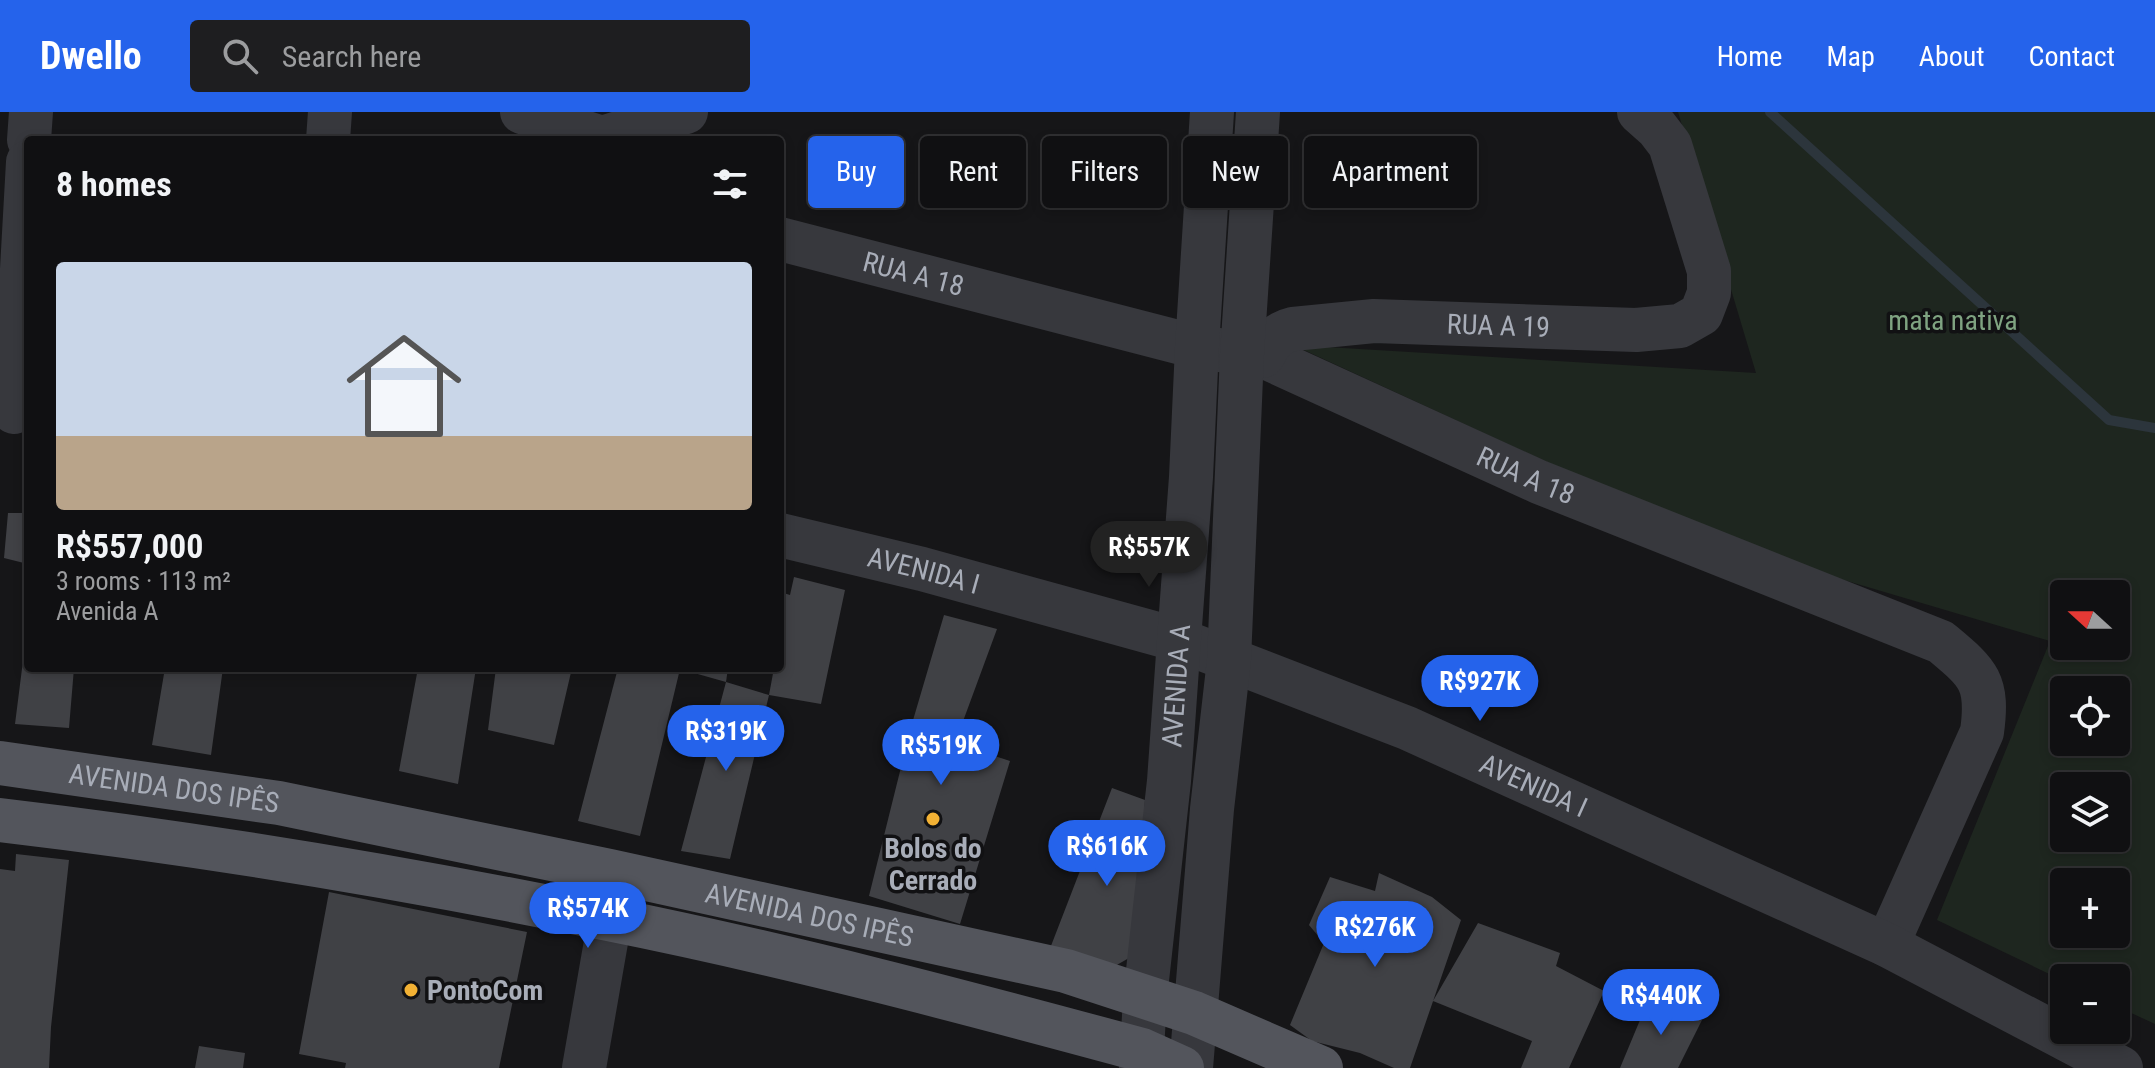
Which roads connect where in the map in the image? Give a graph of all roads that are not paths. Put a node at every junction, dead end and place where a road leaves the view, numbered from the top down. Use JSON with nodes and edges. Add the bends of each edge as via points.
{"nodes":[{"id":1,"x":31,"y":112,"type":"edge"},
{"id":2,"x":330,"y":112,"type":"edge"},
{"id":3,"x":522,"y":112,"type":"edge"},
{"id":4,"x":686,"y":112,"type":"edge"},
{"id":5,"x":1212,"y":112,"type":"edge"},
{"id":6,"x":1258,"y":112,"type":"edge"},
{"id":7,"x":1639,"y":112,"type":"edge"},
{"id":8,"x":29,"y":136,"type":"edge"},
{"id":9,"x":328,"y":136,"type":"edge"},
{"id":10,"x":593,"y":136,"type":"edge"},
{"id":11,"x":611,"y":136,"type":"edge"},
{"id":12,"x":24,"y":233,"type":"edge"},
{"id":13,"x":784,"y":240,"type":"edge"},
{"id":14,"x":1197,"y":347,"type":"junction"},
{"id":15,"x":1252,"y":355,"type":"junction"},
{"id":16,"x":14,"y":412,"type":"edge"},
{"id":17,"x":784,"y":536,"type":"edge"},
{"id":18,"x":1179,"y":640,"type":"junction"},
{"id":19,"x":1229,"y":660,"type":"junction"},
{"id":20,"x":0,"y":763,"type":"edge"},
{"id":21,"x":0,"y":820,"type":"edge"},
{"id":22,"x":610,"y":919,"type":"junction"},
{"id":23,"x":1887,"y":945,"type":"junction"},
{"id":24,"x":1145,"y":998,"type":"junction"},
{"id":25,"x":1194,"y":1013,"type":"junction"},
{"id":26,"x":1141,"y":1059,"type":"edge"},
{"id":27,"x":584,"y":1068,"type":"edge"},
{"id":28,"x":1182,"y":1068,"type":"edge"},
{"id":29,"x":1191,"y":1068,"type":"edge"},
{"id":30,"x":1321,"y":1068,"type":"edge"},
{"id":31,"x":2121,"y":1068,"type":"edge"}],
"edges":[{"from":1,"to":8,"type":"street"},
{"from":2,"to":9,"type":"street"},
{"from":3,"to":10,"type":"street"},
{"from":4,"to":11,"type":"street"},
{"from":5,"to":14,"type":"street","name":"AVENIDA A"},
{"from":6,"to":15,"type":"street","name":"AVENIDA A"},
{"from":7,"to":15,"type":"street","name":"RUA A 19","via":[[1670,145],[1709,271],[1709,293],[1701,314],[1680,326],[1636,330],[1374,321],[1281,332]]},
{"from":12,"to":16,"type":"street"},
{"from":13,"to":14,"type":"street","name":"RUA A 18"},
{"from":14,"to":15,"type":"street","name":"RUA A 18"},
{"from":14,"to":18,"type":"street","name":"AVENIDA A"},
{"from":15,"to":19,"type":"street","name":"AVENIDA A"},
{"from":15,"to":23,"type":"street","name":"RUA A 18","via":[[1539,482],[1941,642],[1968,665],[1980,681],[1986,706],[1982,732]]},
{"from":17,"to":18,"type":"street","name":"AVENIDA I"},
{"from":18,"to":19,"type":"street","name":"AVENIDA I"},
{"from":18,"to":24,"type":"street","name":"AVENIDA A"},
{"from":19,"to":23,"type":"street","name":"AVENIDA I","via":[[1407,728]]},
{"from":19,"to":25,"type":"street","name":"AVENIDA A"},
{"from":20,"to":24,"type":"main road","name":"AVENIDA DOS IPÊS","via":[[294,806],[1066,971]]},
{"from":21,"to":22,"type":"main road","name":"AVENIDA DOS IPÊS","via":[[339,869]]},
{"from":22,"to":26,"type":"main road","name":"AVENIDA DOS IPÊS","via":[[884,982]]},
{"from":22,"to":27,"type":"street"},
{"from":23,"to":31,"type":"street","name":"AVENIDA I"},
{"from":24,"to":25,"type":"main road","name":"AVENIDA DOS IPÊS"},
{"from":24,"to":26,"type":"street","name":"AVENIDA A"},
{"from":25,"to":29,"type":"street","name":"AVENIDA A"},
{"from":25,"to":30,"type":"main road","name":"AVENIDA DOS IPÊS"},
{"from":26,"to":28,"type":"main road","name":"AVENIDA DOS IPÊS"}]}
